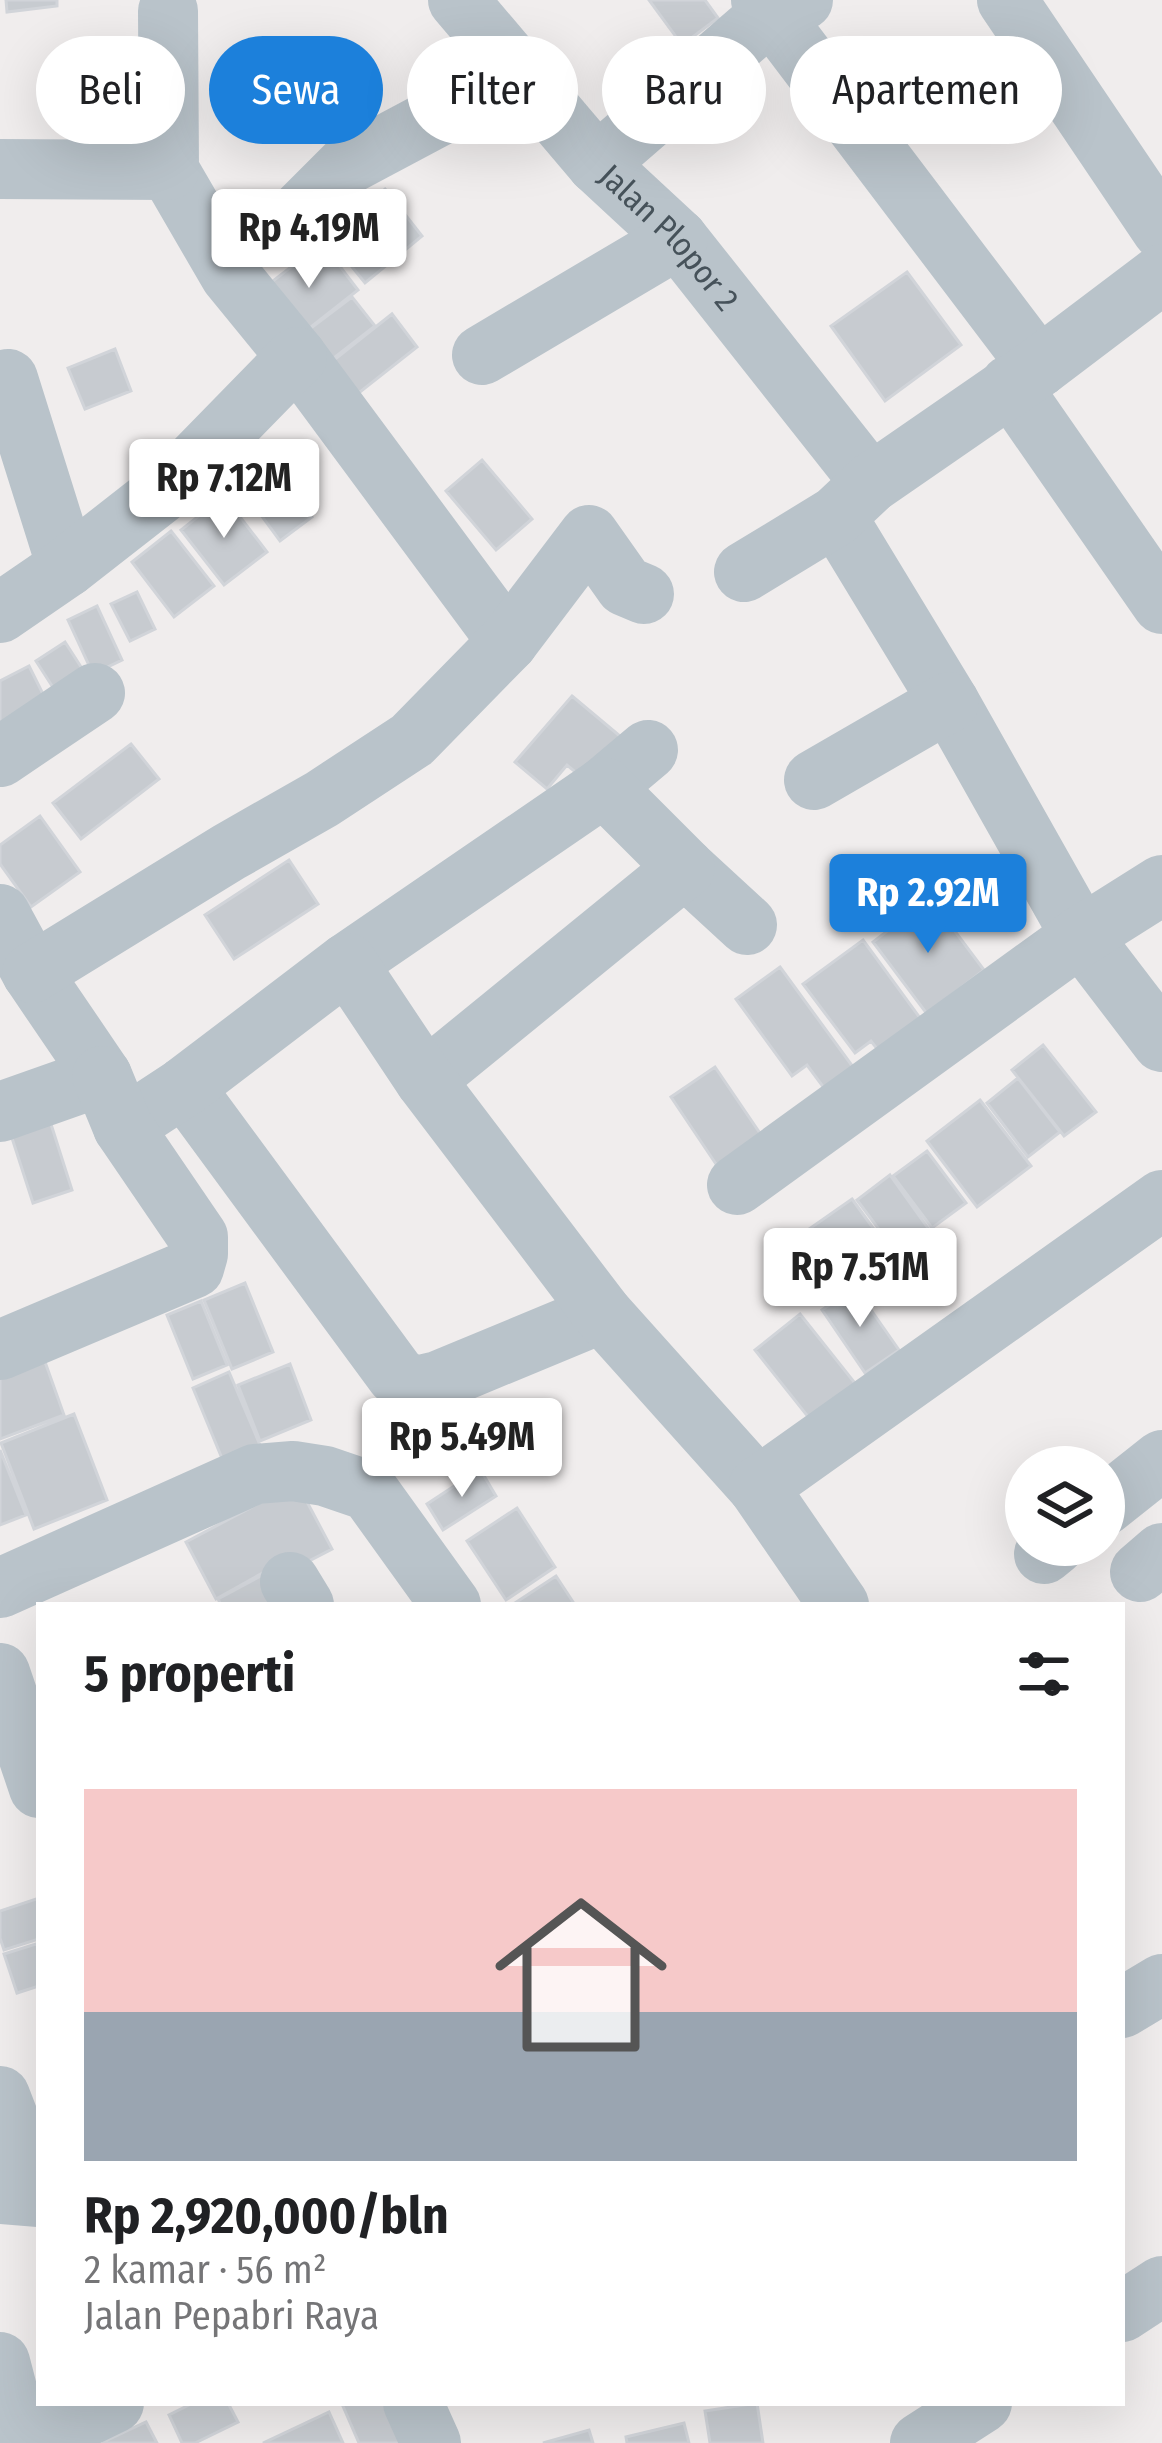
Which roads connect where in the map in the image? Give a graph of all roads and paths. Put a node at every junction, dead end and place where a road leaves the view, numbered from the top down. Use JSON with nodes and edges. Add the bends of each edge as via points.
{"nodes":[{"id":1,"x":458,"y":0,"type":"edge"},
{"id":2,"x":1007,"y":0,"type":"edge"},
{"id":3,"x":778,"y":4,"type":"edge"},
{"id":4,"x":168,"y":11,"type":"dead end"},
{"id":5,"x":489,"y":36,"type":"edge"},
{"id":6,"x":407,"y":133,"type":"edge"},
{"id":7,"x":578,"y":142,"type":"edge"},
{"id":8,"x":2,"y":155,"type":"edge"},
{"id":9,"x":597,"y":164,"type":"junction"},
{"id":10,"x":169,"y":170,"type":"junction"},
{"id":11,"x":1162,"y":230,"type":"edge"},
{"id":12,"x":277,"y":235,"type":"dead end"},
{"id":13,"x":678,"y":239,"type":"junction"},
{"id":14,"x":1162,"y":274,"type":"edge"},
{"id":15,"x":482,"y":355,"type":"dead end"},
{"id":16,"x":297,"y":357,"type":"junction"},
{"id":17,"x":1024,"y":376,"type":"junction"},
{"id":18,"x":8,"y":379,"type":"dead end"},
{"id":19,"x":854,"y":500,"type":"junction"},
{"id":20,"x":67,"y":567,"type":"junction"},
{"id":21,"x":744,"y":572,"type":"dead end"},
{"id":22,"x":644,"y":594,"type":"dead end"},
{"id":23,"x":1162,"y":604,"type":"edge"},
{"id":24,"x":0,"y":613,"type":"edge"},
{"id":25,"x":508,"y":642,"type":"junction"},
{"id":26,"x":95,"y":693,"type":"dead end"},
{"id":27,"x":949,"y":702,"type":"junction"},
{"id":28,"x":649,"y":750,"type":"dead end"},
{"id":29,"x":0,"y":757,"type":"edge"},
{"id":30,"x":814,"y":781,"type":"dead end"},
{"id":31,"x":604,"y":788,"type":"junction"},
{"id":32,"x":685,"y":868,"type":"junction"},
{"id":33,"x":1162,"y":885,"type":"edge"},
{"id":34,"x":0,"y":914,"type":"edge"},
{"id":35,"x":747,"y":925,"type":"dead end"},
{"id":36,"x":1082,"y":936,"type":"junction"},
{"id":37,"x":346,"y":963,"type":"junction"},
{"id":38,"x":32,"y":974,"type":"junction"},
{"id":39,"x":1162,"y":1042,"type":"edge"},
{"id":40,"x":425,"y":1080,"type":"junction"},
{"id":41,"x":184,"y":1087,"type":"junction"},
{"id":42,"x":112,"y":1101,"type":"junction"},
{"id":43,"x":0,"y":1112,"type":"edge"},
{"id":44,"x":737,"y":1185,"type":"dead end"},
{"id":45,"x":1162,"y":1200,"type":"edge"},
{"id":46,"x":602,"y":1313,"type":"junction"},
{"id":47,"x":0,"y":1350,"type":"edge"},
{"id":48,"x":1162,"y":1460,"type":"edge"},
{"id":49,"x":758,"y":1487,"type":"junction"},
{"id":50,"x":1125,"y":1489,"type":"edge"},
{"id":51,"x":0,"y":1588,"type":"edge"},
{"id":52,"x":449,"y":1602,"type":"edge"},
{"id":53,"x":836,"y":1602,"type":"edge"},
{"id":54,"x":0,"y":1673,"type":"edge"},
{"id":55,"x":36,"y":1779,"type":"edge"},
{"id":56,"x":1162,"y":1984,"type":"edge"},
{"id":57,"x":1125,"y":2006,"type":"edge"},
{"id":58,"x":0,"y":2096,"type":"edge"},
{"id":59,"x":36,"y":2189,"type":"edge"},
{"id":60,"x":0,"y":2194,"type":"edge"},
{"id":61,"x":36,"y":2197,"type":"edge"},
{"id":62,"x":1162,"y":2286,"type":"edge"},
{"id":63,"x":1125,"y":2310,"type":"edge"},
{"id":64,"x":0,"y":2335,"type":"edge"},
{"id":65,"x":36,"y":2337,"type":"edge"},
{"id":66,"x":0,"y":2362,"type":"edge"},
{"id":67,"x":108,"y":2406,"type":"edge"},
{"id":68,"x":413,"y":2406,"type":"edge"},
{"id":69,"x":891,"y":2406,"type":"edge"},
{"id":70,"x":977,"y":2406,"type":"edge"},
{"id":71,"x":21,"y":2443,"type":"edge"},
{"id":72,"x":32,"y":2443,"type":"edge"},
{"id":73,"x":431,"y":2443,"type":"edge"},
{"id":74,"x":908,"y":2443,"type":"edge"},
{"id":75,"x":920,"y":2443,"type":"edge"}],
"edges":[{"from":1,"to":5,"type":"street","name":"Jalan Plopor 2"},
{"from":2,"to":11,"type":"street"},
{"from":3,"to":9,"type":"street"},
{"from":3,"to":17,"type":"street"},
{"from":4,"to":10,"type":"street"},
{"from":6,"to":12,"type":"street","via":[[347,165]]},
{"from":7,"to":9,"type":"street","name":"Jalan Plopor 2"},
{"from":8,"to":10,"type":"street"},
{"from":9,"to":13,"type":"street","name":"Jalan Plopor 2"},
{"from":10,"to":16,"type":"street","via":[[230,275]]},
{"from":13,"to":15,"type":"street"},
{"from":13,"to":19,"type":"street","name":"Jalan Plopor 2"},
{"from":14,"to":17,"type":"street"},
{"from":16,"to":20,"type":"street","via":[[172,485]]},
{"from":16,"to":25,"type":"street"},
{"from":17,"to":19,"type":"street"},
{"from":17,"to":23,"type":"street"},
{"from":18,"to":20,"type":"street"},
{"from":19,"to":21,"type":"street"},
{"from":19,"to":27,"type":"street","name":"Jalan Plopor 2"},
{"from":20,"to":24,"type":"street"},
{"from":22,"to":25,"type":"street","via":[[625,586],[589,535]]},
{"from":25,"to":38,"type":"street","via":[[412,740]]},
{"from":26,"to":29,"type":"street"},
{"from":27,"to":30,"type":"street"},
{"from":27,"to":36,"type":"street","name":"Jalan Plopor 2"},
{"from":28,"to":31,"type":"street"},
{"from":31,"to":32,"type":"street"},
{"from":31,"to":37,"type":"street"},
{"from":32,"to":35,"type":"street"},
{"from":32,"to":40,"type":"street"},
{"from":33,"to":36,"type":"street"},
{"from":34,"to":38,"type":"street"},
{"from":36,"to":39,"type":"street","name":"Jalan Plopor 2"},
{"from":36,"to":44,"type":"street"},
{"from":37,"to":40,"type":"street"},
{"from":37,"to":41,"type":"street"},
{"from":38,"to":42,"type":"street"},
{"from":40,"to":46,"type":"street"},
{"from":41,"to":42,"type":"street"},
{"from":41,"to":46,"type":"street","via":[[412,1387]]},
{"from":42,"to":43,"type":"street"},
{"from":42,"to":47,"type":"street","via":[[198,1238],[194,1268]]},
{"from":45,"to":49,"type":"street"},
{"from":46,"to":49,"type":"street"},
{"from":48,"to":50,"type":"street"},
{"from":49,"to":53,"type":"street"},
{"from":51,"to":52,"type":"street","via":[[255,1474],[293,1471],[369,1491]]},
{"from":54,"to":55,"type":"street"},
{"from":56,"to":57,"type":"street"},
{"from":58,"to":59,"type":"street"},
{"from":60,"to":61,"type":"street"},
{"from":62,"to":63,"type":"street"},
{"from":64,"to":65,"type":"street"},
{"from":66,"to":71,"type":"street"},
{"from":67,"to":72,"type":"street"},
{"from":68,"to":73,"type":"street"},
{"from":69,"to":74,"type":"street"},
{"from":70,"to":75,"type":"street"}]}
